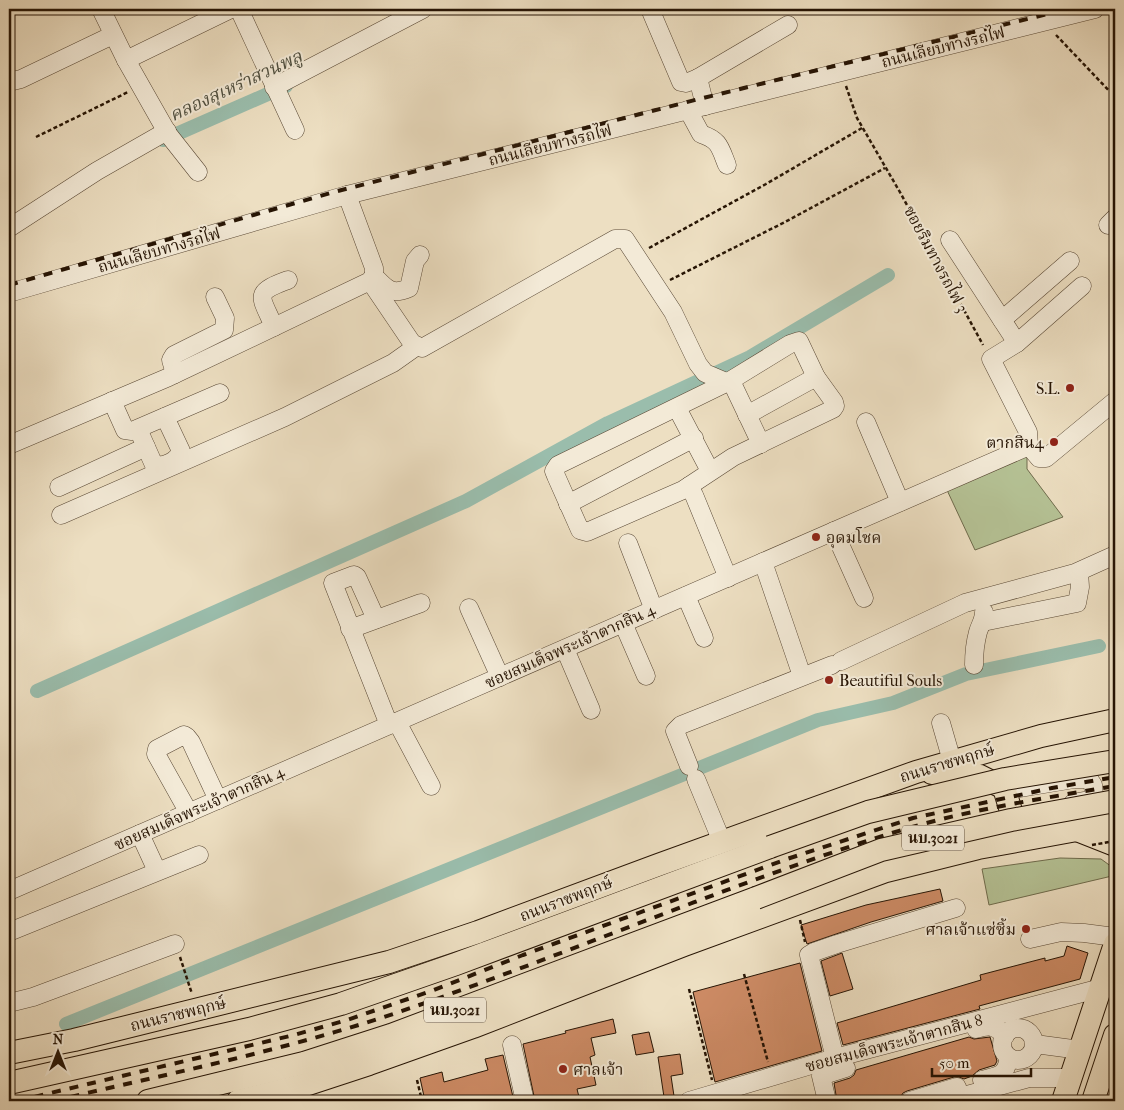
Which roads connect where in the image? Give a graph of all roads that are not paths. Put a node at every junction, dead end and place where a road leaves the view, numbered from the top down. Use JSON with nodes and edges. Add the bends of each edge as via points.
{"nodes":[{"id":1,"x":101,"y":9,"type":"edge"},
{"id":2,"x":231,"y":9,"type":"edge"},
{"id":3,"x":239,"y":9,"type":"edge"},
{"id":4,"x":423,"y":9,"type":"edge"},
{"id":5,"x":650,"y":9,"type":"edge"},
{"id":6,"x":1095,"y":9,"type":"edge"},
{"id":7,"x":402,"y":13,"type":"edge"},
{"id":8,"x":788,"y":25,"type":"dead end"},
{"id":9,"x":114,"y":35,"type":"junction"},
{"id":10,"x":126,"y":60,"type":"junction"},
{"id":11,"x":698,"y":78,"type":"junction"},
{"id":12,"x":9,"y":82,"type":"edge"},
{"id":13,"x":275,"y":89,"type":"junction"},
{"id":14,"x":705,"y":106,"type":"junction"},
{"id":15,"x":688,"y":110,"type":"junction"},
{"id":16,"x":295,"y":130,"type":"dead end"},
{"id":17,"x":169,"y":135,"type":"junction"},
{"id":18,"x":727,"y":165,"type":"dead end"},
{"id":19,"x":198,"y":172,"type":"dead end"},
{"id":20,"x":347,"y":195,"type":"junction"},
{"id":21,"x":9,"y":228,"type":"edge"},
{"id":22,"x":950,"y":240,"type":"dead end"},
{"id":23,"x":420,"y":255,"type":"dead end"},
{"id":24,"x":1070,"y":261,"type":"dead end"},
{"id":25,"x":372,"y":278,"type":"junction"},
{"id":26,"x":288,"y":280,"type":"dead end"},
{"id":27,"x":1082,"y":286,"type":"dead end"},
{"id":28,"x":9,"y":293,"type":"edge"},
{"id":29,"x":215,"y":297,"type":"dead end"},
{"id":30,"x":1002,"y":320,"type":"junction"},
{"id":31,"x":274,"y":327,"type":"junction"},
{"id":32,"x":1017,"y":343,"type":"junction"},
{"id":33,"x":416,"y":346,"type":"junction"},
{"id":34,"x":175,"y":374,"type":"junction"},
{"id":35,"x":716,"y":377,"type":"junction"},
{"id":36,"x":816,"y":378,"type":"junction"},
{"id":37,"x":220,"y":393,"type":"dead end"},
{"id":38,"x":112,"y":401,"type":"junction"},
{"id":39,"x":1115,"y":401,"type":"edge"},
{"id":40,"x":676,"y":408,"type":"junction"},
{"id":41,"x":747,"y":415,"type":"junction"},
{"id":42,"x":165,"y":417,"type":"junction"},
{"id":43,"x":866,"y":422,"type":"dead end"},
{"id":44,"x":138,"y":429,"type":"junction"},
{"id":45,"x":694,"y":438,"type":"junction"},
{"id":46,"x":760,"y":444,"type":"junction"},
{"id":47,"x":9,"y":445,"type":"edge"},
{"id":48,"x":1029,"y":446,"type":"junction"},
{"id":49,"x":146,"y":447,"type":"junction"},
{"id":50,"x":710,"y":471,"type":"junction"},
{"id":51,"x":689,"y":486,"type":"junction"},
{"id":52,"x":59,"y":487,"type":"dead end"},
{"id":53,"x":900,"y":502,"type":"junction"},
{"id":54,"x":568,"y":504,"type":"junction"},
{"id":55,"x":62,"y":515,"type":"dead end"},
{"id":56,"x":834,"y":531,"type":"junction"},
{"id":57,"x":628,"y":543,"type":"dead end"},
{"id":58,"x":1115,"y":555,"type":"edge"},
{"id":59,"x":763,"y":562,"type":"junction"},
{"id":60,"x":1079,"y":572,"type":"junction"},
{"id":61,"x":728,"y":578,"type":"junction"},
{"id":62,"x":686,"y":596,"type":"junction"},
{"id":63,"x":864,"y":598,"type":"dead end"},
{"id":64,"x":980,"y":599,"type":"junction"},
{"id":65,"x":421,"y":603,"type":"dead end"},
{"id":66,"x":469,"y":608,"type":"dead end"},
{"id":67,"x":654,"y":610,"type":"junction"},
{"id":68,"x":376,"y":619,"type":"junction"},
{"id":69,"x":983,"y":622,"type":"junction"},
{"id":70,"x":624,"y":623,"type":"junction"},
{"id":71,"x":350,"y":630,"type":"junction"},
{"id":72,"x":704,"y":638,"type":"dead end"},
{"id":73,"x":565,"y":649,"type":"junction"},
{"id":74,"x":974,"y":665,"type":"dead end"},
{"id":75,"x":646,"y":676,"type":"dead end"},
{"id":76,"x":802,"y":676,"type":"junction"},
{"id":77,"x":500,"y":677,"type":"junction"},
{"id":78,"x":591,"y":710,"type":"dead end"},
{"id":79,"x":1115,"y":720,"type":"edge"},
{"id":80,"x":941,"y":723,"type":"dead end"},
{"id":81,"x":393,"y":724,"type":"junction"},
{"id":82,"x":952,"y":761,"type":"junction"},
{"id":83,"x":1115,"y":761,"type":"edge"},
{"id":84,"x":916,"y":772,"type":"junction"},
{"id":85,"x":431,"y":786,"type":"dead end"},
{"id":86,"x":1004,"y":788,"type":"junction"},
{"id":87,"x":218,"y":800,"type":"junction"},
{"id":88,"x":1115,"y":801,"type":"edge"},
{"id":89,"x":189,"y":813,"type":"junction"},
{"id":90,"x":1115,"y":823,"type":"edge"},
{"id":91,"x":1006,"y":825,"type":"junction"},
{"id":92,"x":1074,"y":829,"type":"junction"},
{"id":93,"x":140,"y":834,"type":"junction"},
{"id":94,"x":722,"y":842,"type":"junction"},
{"id":95,"x":1115,"y":845,"type":"edge"},
{"id":96,"x":978,"y":848,"type":"junction"},
{"id":97,"x":199,"y":855,"type":"dead end"},
{"id":98,"x":157,"y":871,"type":"junction"},
{"id":99,"x":9,"y":891,"type":"edge"},
{"id":100,"x":956,"y":908,"type":"dead end"},
{"id":101,"x":9,"y":932,"type":"edge"},
{"id":102,"x":1115,"y":937,"type":"edge"},
{"id":103,"x":1030,"y":939,"type":"dead end"},
{"id":104,"x":176,"y":944,"type":"dead end"},
{"id":105,"x":1115,"y":944,"type":"edge"},
{"id":106,"x":334,"y":977,"type":"junction"},
{"id":107,"x":1101,"y":988,"type":"junction"},
{"id":108,"x":9,"y":1004,"type":"edge"},
{"id":109,"x":1115,"y":1035,"type":"edge"},
{"id":110,"x":1005,"y":1036,"type":"junction"},
{"id":111,"x":1035,"y":1044,"type":"junction"},
{"id":112,"x":512,"y":1045,"type":"dead end"},
{"id":113,"x":10,"y":1048,"type":"edge"},
{"id":114,"x":1080,"y":1050,"type":"junction"},
{"id":115,"x":835,"y":1058,"type":"junction"},
{"id":116,"x":1009,"y":1058,"type":"junction"},
{"id":117,"x":34,"y":1077,"type":"junction"},
{"id":118,"x":1072,"y":1078,"type":"junction"},
{"id":119,"x":9,"y":1083,"type":"edge"},
{"id":120,"x":720,"y":1096,"type":"edge"},
{"id":121,"x":246,"y":1099,"type":"edge"},
{"id":122,"x":148,"y":1101,"type":"edge"},
{"id":123,"x":220,"y":1101,"type":"edge"},
{"id":124,"x":525,"y":1101,"type":"edge"},
{"id":125,"x":689,"y":1101,"type":"edge"},
{"id":126,"x":828,"y":1101,"type":"edge"},
{"id":127,"x":910,"y":1101,"type":"edge"},
{"id":128,"x":945,"y":1101,"type":"edge"},
{"id":129,"x":1063,"y":1101,"type":"edge"},
{"id":130,"x":1093,"y":1101,"type":"edge"}],
"edges":[{"from":1,"to":9,"type":"street"},
{"from":2,"to":10,"type":"street"},
{"from":3,"to":13,"type":"street"},
{"from":4,"to":7,"type":"street"},
{"from":5,"to":11,"type":"street","via":[[681,82]]},
{"from":6,"to":14,"type":"street","name":"ถนนเลียบทางรถไฟ"},
{"from":7,"to":13,"type":"street"},
{"from":8,"to":11,"type":"street"},
{"from":9,"to":10,"type":"street"},
{"from":9,"to":12,"type":"street"},
{"from":10,"to":17,"type":"street"},
{"from":11,"to":14,"type":"street"},
{"from":13,"to":16,"type":"street"},
{"from":14,"to":15,"type":"street","name":"ถนนเลียบทางรถไฟ"},
{"from":15,"to":18,"type":"street","via":[[701,134],[718,143]]},
{"from":15,"to":20,"type":"street","name":"ถนนเลียบทางรถไฟ"},
{"from":17,"to":19,"type":"street"},
{"from":17,"to":21,"type":"street","via":[[97,171]]},
{"from":20,"to":25,"type":"street","via":[[374,268]]},
{"from":20,"to":28,"type":"street","name":"ถนนเลียบทางรถไฟ"},
{"from":22,"to":30,"type":"street"},
{"from":23,"to":25,"type":"street","via":[[415,262],[409,288],[399,292],[388,290]]},
{"from":24,"to":30,"type":"street"},
{"from":25,"to":31,"type":"street"},
{"from":25,"to":33,"type":"street"},
{"from":26,"to":31,"type":"street","via":[[267,288],[263,293],[262,300]]},
{"from":27,"to":32,"type":"street"},
{"from":29,"to":34,"type":"street","via":[[225,318],[224,330],[174,355],[171,360]]},
{"from":30,"to":32,"type":"street"},
{"from":31,"to":34,"type":"street"},
{"from":32,"to":48,"type":"street","via":[[991,359],[1028,432]]},
{"from":33,"to":35,"type":"street","via":[[422,348],[615,239],[624,239],[673,312],[698,364]]},
{"from":33,"to":55,"type":"street","via":[[393,363],[285,417]]},
{"from":34,"to":38,"type":"street"},
{"from":35,"to":36,"type":"street","via":[[799,342]]},
{"from":35,"to":40,"type":"street"},
{"from":35,"to":41,"type":"street","via":[[733,385]]},
{"from":36,"to":41,"type":"street"},
{"from":36,"to":46,"type":"street","via":[[834,402],[833,409]]},
{"from":37,"to":42,"type":"street"},
{"from":38,"to":44,"type":"street","via":[[125,430]]},
{"from":38,"to":47,"type":"street"},
{"from":39,"to":48,"type":"street","via":[[1046,458],[1039,458]]},
{"from":40,"to":45,"type":"street"},
{"from":40,"to":54,"type":"street","via":[[558,465],[554,471]]},
{"from":41,"to":46,"type":"street"},
{"from":42,"to":44,"type":"street"},
{"from":42,"to":49,"type":"street","via":[[181,451],[179,457],[167,464],[154,465]]},
{"from":43,"to":53,"type":"street"},
{"from":44,"to":49,"type":"street"},
{"from":45,"to":50,"type":"street"},
{"from":45,"to":54,"type":"street"},
{"from":46,"to":50,"type":"street"},
{"from":48,"to":53,"type":"street","name":"ซอยสมเด็จพระเจ้าตากสิน 4"},
{"from":49,"to":52,"type":"street"},
{"from":50,"to":51,"type":"street"},
{"from":51,"to":54,"type":"street","via":[[587,532],[580,530]]},
{"from":51,"to":61,"type":"street"},
{"from":53,"to":56,"type":"street","name":"ซอยสมเด็จพระเจ้าตากสิน 4"},
{"from":56,"to":59,"type":"street","name":"ซอยสมเด็จพระเจ้าตากสิน 4"},
{"from":56,"to":63,"type":"street"},
{"from":57,"to":67,"type":"street"},
{"from":58,"to":60,"type":"street"},
{"from":59,"to":61,"type":"street","name":"ซอยสมเด็จพระเจ้าตากสิน 4"},
{"from":59,"to":76,"type":"street"},
{"from":60,"to":64,"type":"street"},
{"from":60,"to":69,"type":"street","via":[[1077,603]]},
{"from":61,"to":62,"type":"street","name":"ซอยสมเด็จพระเจ้าตากสิน 4"},
{"from":62,"to":67,"type":"street","name":"ซอยสมเด็จพระเจ้าตากสิน 4"},
{"from":62,"to":72,"type":"street"},
{"from":64,"to":69,"type":"street"},
{"from":64,"to":76,"type":"street"},
{"from":65,"to":68,"type":"street"},
{"from":66,"to":77,"type":"street"},
{"from":67,"to":70,"type":"street","name":"ซอยสมเด็จพระเจ้าตากสิน 4"},
{"from":68,"to":71,"type":"street"},
{"from":68,"to":71,"type":"street","via":[[354,574],[336,580],[334,588]]},
{"from":69,"to":74,"type":"street","via":[[974,649]]},
{"from":70,"to":73,"type":"street","name":"ซอยสมเด็จพระเจ้าตากสิน 4"},
{"from":70,"to":75,"type":"street"},
{"from":71,"to":81,"type":"street"},
{"from":73,"to":77,"type":"street","name":"ซอยสมเด็จพระเจ้าตากสิน 4"},
{"from":73,"to":78,"type":"street"},
{"from":76,"to":94,"type":"street","via":[[681,725],[675,731]]},
{"from":77,"to":81,"type":"street","name":"ซอยสมเด็จพระเจ้าตากสิน 4"},
{"from":79,"to":82,"type":"main road","name":"ถนนราชพฤกษ์","via":[[1041,736]]},
{"from":80,"to":82,"type":"street"},
{"from":81,"to":85,"type":"street"},
{"from":81,"to":87,"type":"street","name":"ซอยสมเด็จพระเจ้าตากสิน 4"},
{"from":82,"to":84,"type":"main road","name":"ถนนราชพฤกษ์"},
{"from":83,"to":117,"type":"main road","name":"ถนนราชพฤกษ์","number":"นบ.3021","bridge":true,"via":[[1005,779],[868,812],[341,1004],[249,1029]]},
{"from":84,"to":86,"type":"main road","via":[[980,776]]},
{"from":84,"to":94,"type":"main road","name":"ถนนราชพฤกษ์"},
{"from":86,"to":91,"type":"main road","via":[[1011,811]]},
{"from":86,"to":91,"type":"street","via":[[1014,790],[1089,779],[1094,795],[1089,800],[1013,815]]},
{"from":87,"to":89,"type":"street","name":"ซอยสมเด็จพระเจ้าตากสิน 4"},
{"from":87,"to":89,"type":"street","via":[[191,742],[184,735],[157,749],[156,754]]},
{"from":88,"to":122,"type":"main road","number":"นบ.3021","bridge":true,"via":[[1011,820],[880,850],[391,1034],[304,1063]]},
{"from":89,"to":93,"type":"street","name":"ซอยสมเด็จพระเจ้าตากสิน 4"},
{"from":90,"to":92,"type":"main road","number":"นบ.3021"},
{"from":91,"to":96,"type":"main road","via":[[1002,836]]},
{"from":92,"to":95,"type":"main road"},
{"from":92,"to":96,"type":"main road","number":"นบ.3021"},
{"from":93,"to":98,"type":"street"},
{"from":93,"to":99,"type":"street","name":"ซอยสมเด็จพระเจ้าตากสิน 4"},
{"from":94,"to":106,"type":"main road","name":"ถนนราชพฤกษ์","via":[[432,949]]},
{"from":96,"to":121,"type":"main road","number":"นบ.3021","via":[[886,872],[395,1055],[308,1084]]},
{"from":97,"to":98,"type":"street"},
{"from":98,"to":101,"type":"street"},
{"from":100,"to":115,"type":"street","via":[[809,955]]},
{"from":102,"to":103,"type":"street","via":[[1061,932]]},
{"from":104,"to":108,"type":"street"},
{"from":105,"to":107,"type":"main road"},
{"from":106,"to":113,"type":"main road","name":"ถนนราชพฤกษ์","via":[[74,1040]]},
{"from":106,"to":117,"type":"main road"},
{"from":107,"to":114,"type":"main road"},
{"from":107,"to":115,"type":"street","name":"ซอยสมเด็จพระเจ้าตากสิน 8"},
{"from":109,"to":130,"type":"main road"},
{"from":110,"to":111,"type":"street","via":[[1011,1030],[1021,1028],[1030,1034]]},
{"from":110,"to":116,"type":"street","via":[[1002,1044]]},
{"from":110,"to":126,"type":"street","via":[[997,1028],[986,1026],[825,1074],[821,1078]]},
{"from":111,"to":114,"type":"street"},
{"from":111,"to":116,"type":"street","via":[[1032,1053],[1024,1060]]},
{"from":112,"to":124,"type":"street"},
{"from":114,"to":118,"type":"main road"},
{"from":115,"to":120,"type":"street","name":"ซอยสมเด็จพระเจ้าตากสิน 8"},
{"from":116,"to":127,"type":"street","via":[[1006,1070],[999,1075]]},
{"from":117,"to":119,"type":"main road","name":"ถนนราชพฤกษ์","number":"นบ.3021"},
{"from":118,"to":128,"type":"street","via":[[1029,1078]]},
{"from":118,"to":129,"type":"main road"},
{"from":120,"to":125,"type":"street","name":"ซอยสมเด็จพระเจ้าตากสิน 8"},
{"from":121,"to":123,"type":"main road"}]}
